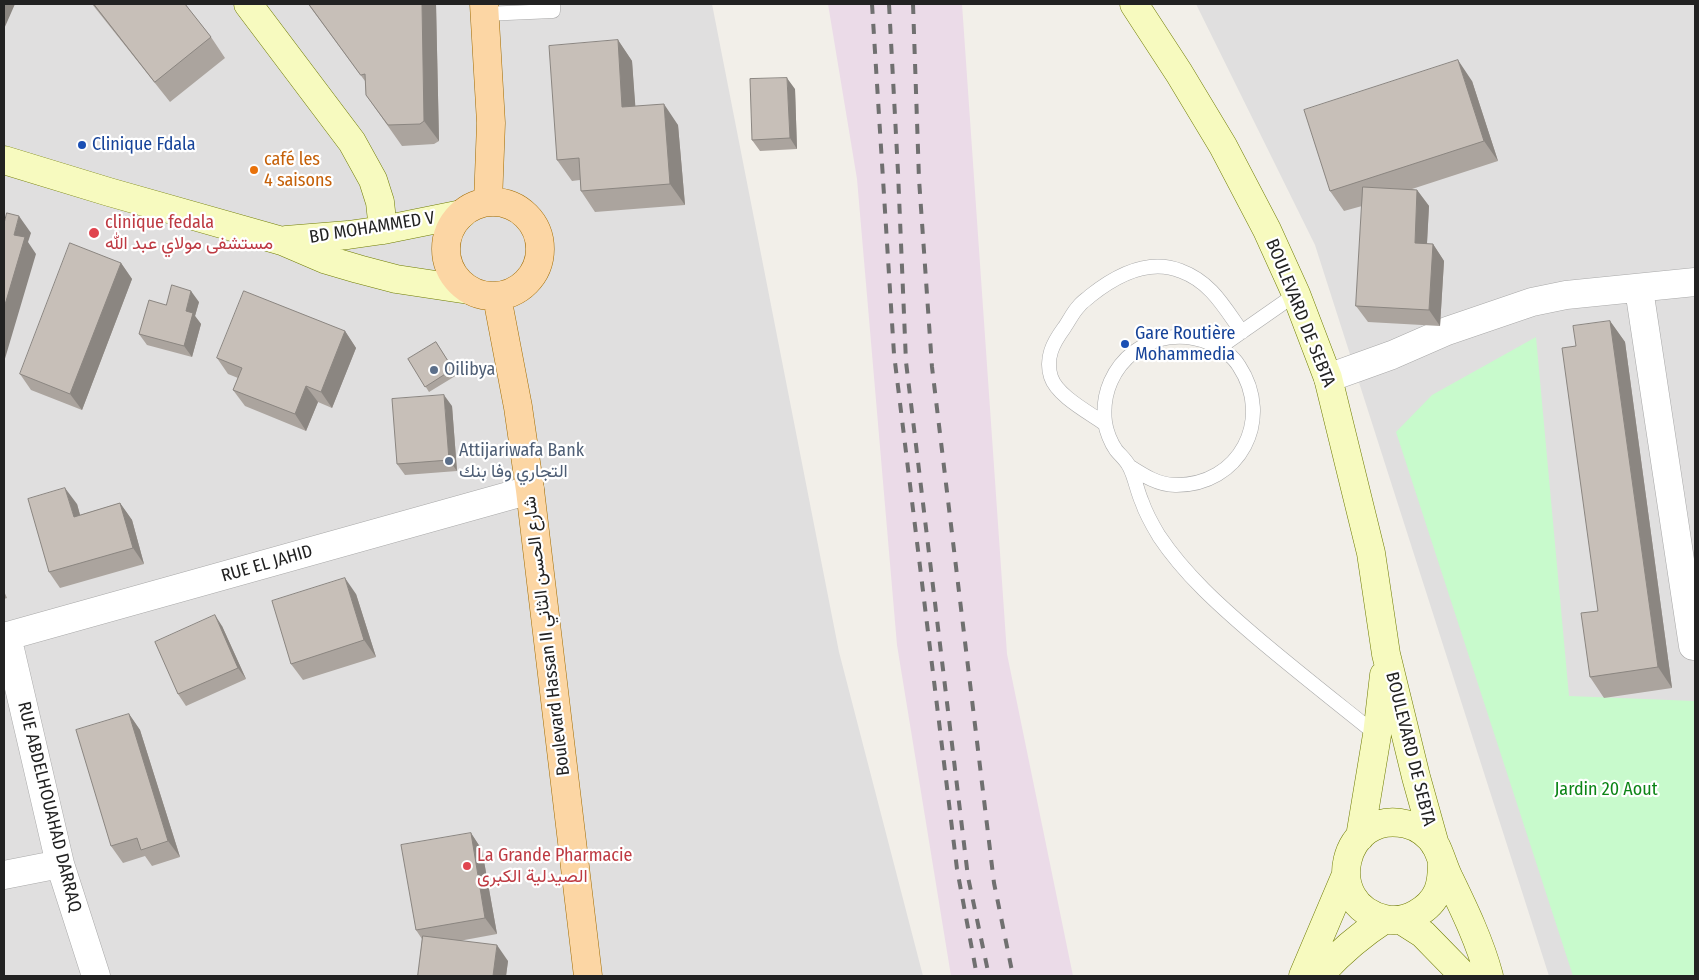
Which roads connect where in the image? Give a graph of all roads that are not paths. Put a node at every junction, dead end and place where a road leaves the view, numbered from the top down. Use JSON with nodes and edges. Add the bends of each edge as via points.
{"nodes":[{"id":1,"x":248,"y":4,"type":"edge"},
{"id":2,"x":552,"y":4,"type":"edge"},
{"id":3,"x":1138,"y":4,"type":"edge"},
{"id":4,"x":484,"y":9,"type":"edge"},
{"id":5,"x":4,"y":160,"type":"edge"},
{"id":6,"x":488,"y":202,"type":"junction"},
{"id":7,"x":462,"y":214,"type":"junction"},
{"id":8,"x":383,"y":230,"type":"junction"},
{"id":9,"x":282,"y":240,"type":"junction"},
{"id":10,"x":1695,"y":282,"type":"edge"},
{"id":11,"x":1639,"y":289,"type":"junction"},
{"id":12,"x":469,"y":290,"type":"junction"},
{"id":13,"x":1296,"y":294,"type":"junction"},
{"id":14,"x":497,"y":297,"type":"junction"},
{"id":15,"x":1242,"y":332,"type":"junction"},
{"id":16,"x":1220,"y":347,"type":"junction"},
{"id":17,"x":1328,"y":378,"type":"junction"},
{"id":18,"x":1105,"y":424,"type":"junction"},
{"id":19,"x":1129,"y":466,"type":"junction"},
{"id":20,"x":530,"y":490,"type":"junction"},
{"id":21,"x":5,"y":636,"type":"edge"},
{"id":22,"x":1693,"y":646,"type":"dead end"},
{"id":23,"x":1386,"y":654,"type":"junction"},
{"id":24,"x":1377,"y":735,"type":"junction"},
{"id":25,"x":1360,"y":837,"type":"junction"},
{"id":26,"x":1438,"y":853,"type":"junction"},
{"id":27,"x":60,"y":864,"type":"junction"},
{"id":28,"x":4,"y":875,"type":"edge"},
{"id":29,"x":1346,"y":877,"type":"junction"},
{"id":30,"x":1393,"y":919,"type":"junction"},
{"id":31,"x":96,"y":976,"type":"edge"},
{"id":32,"x":588,"y":976,"type":"edge"},
{"id":33,"x":1304,"y":976,"type":"edge"},
{"id":34,"x":1319,"y":976,"type":"edge"},
{"id":35,"x":1464,"y":976,"type":"edge"},
{"id":36,"x":1489,"y":976,"type":"edge"}],
"edges":[{"from":1,"to":8,"type":"street","via":[[352,142],[373,180],[380,202]]},
{"from":2,"to":4,"type":"lane","via":[[553,11]]},
{"from":3,"to":13,"type":"street","name":"BOULEVARD DE SEBTA","via":[[1224,146]]},
{"from":4,"to":6,"type":"main road","via":[[492,123]]},
{"from":5,"to":9,"type":"street","name":"BD MOHAMMED V"},
{"from":6,"to":7,"type":"main road"},
{"from":6,"to":14,"type":"main road","via":[[504,203],[531,221],[538,236],[540,253],[536,269],[526,283]]},
{"from":7,"to":8,"type":"street","name":"BD MOHAMMED V"},
{"from":7,"to":12,"type":"main road","via":[[446,239],[446,254],[449,269]]},
{"from":8,"to":9,"type":"street","name":"BD MOHAMMED V"},
{"from":9,"to":12,"type":"street","name":"BD MOHAMMED V","via":[[324,259],[358,269],[396,279]]},
{"from":10,"to":11,"type":"street"},
{"from":11,"to":17,"type":"street","via":[[1566,295],[1532,302]]},
{"from":11,"to":22,"type":"street"},
{"from":12,"to":14,"type":"main road"},
{"from":13,"to":15,"type":"lane"},
{"from":13,"to":17,"type":"street","name":"BOULEVARD DE SEBTA"},
{"from":14,"to":20,"type":"main road","name":"Boulevard Hassan II شارع الحسن الثاني"},
{"from":15,"to":16,"type":"lane"},
{"from":15,"to":18,"type":"lane","via":[[1211,289],[1180,270],[1161,266],[1134,270],[1106,283],[1079,305],[1053,344],[1048,361],[1051,379],[1061,392]]},
{"from":16,"to":18,"type":"lane","via":[[1197,338],[1173,336],[1149,342],[1129,356],[1113,375],[1105,399]]},
{"from":16,"to":19,"type":"lane","via":[[1238,364],[1250,385],[1254,409],[1251,434],[1239,456],[1221,473],[1199,483],[1174,486],[1150,480]]},
{"from":17,"to":23,"type":"street","name":"BOULEVARD DE SEBTA","via":[[1371,554]]},
{"from":18,"to":19,"type":"lane","via":[[1114,447]]},
{"from":19,"to":24,"type":"lane","via":[[1142,505],[1180,565],[1218,605]]},
{"from":20,"to":21,"type":"street","name":"RUE EL JAHID"},
{"from":20,"to":32,"type":"main road","name":"Boulevard Hassan II شارع الحسن الثاني"},
{"from":21,"to":27,"type":"street","name":"RUE ABDELHOUAHAD DARRAQ"},
{"from":23,"to":24,"type":"street","name":"BOULEVARD DE SEBTA"},
{"from":23,"to":26,"type":"street","name":"BOULEVARD DE SEBTA"},
{"from":24,"to":25,"type":"street","name":"BOULEVARD DE SEBTA"},
{"from":25,"to":26,"type":"street","via":[[1378,825],[1399,823],[1428,836]]},
{"from":25,"to":29,"type":"street","via":[[1346,862]]},
{"from":26,"to":30,"type":"street","via":[[1442,877],[1438,892],[1416,915]]},
{"from":26,"to":36,"type":"street","via":[[1467,916]]},
{"from":27,"to":28,"type":"street"},
{"from":27,"to":31,"type":"street","name":"RUE ABDELHOUAHAD DARRAQ"},
{"from":29,"to":30,"type":"street","via":[[1358,905],[1370,914]]},
{"from":29,"to":33,"type":"street"},
{"from":30,"to":34,"type":"street","via":[[1357,938]]},
{"from":30,"to":35,"type":"street","via":[[1423,934]]}]}
